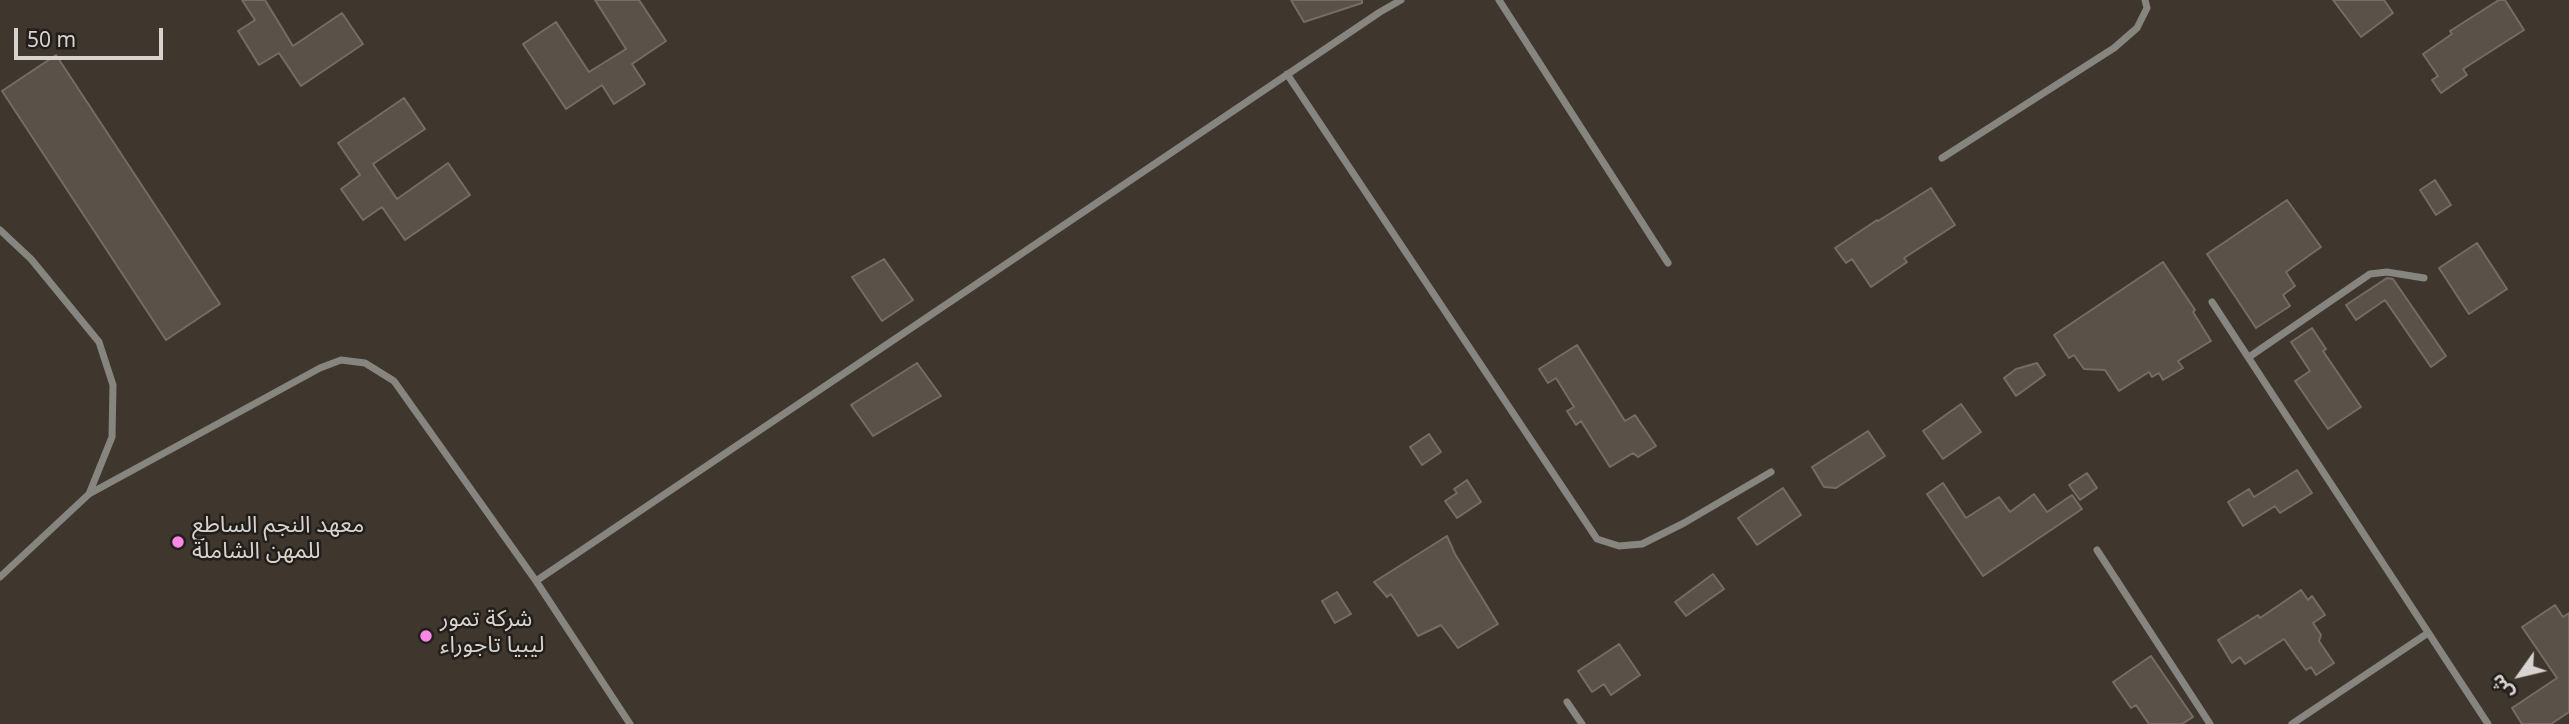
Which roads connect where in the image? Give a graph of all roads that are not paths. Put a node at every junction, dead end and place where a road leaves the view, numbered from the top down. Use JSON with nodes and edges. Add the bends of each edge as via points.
{"nodes":[{"id":1,"x":1401,"y":0,"type":"edge"},
{"id":2,"x":1499,"y":0,"type":"edge"},
{"id":3,"x":2145,"y":0,"type":"edge"},
{"id":4,"x":1287,"y":74,"type":"junction"},
{"id":5,"x":1942,"y":158,"type":"dead end"},
{"id":6,"x":0,"y":230,"type":"edge"},
{"id":7,"x":1668,"y":263,"type":"dead end"},
{"id":8,"x":2424,"y":278,"type":"dead end"},
{"id":9,"x":2212,"y":302,"type":"dead end"},
{"id":10,"x":2249,"y":357,"type":"junction"},
{"id":11,"x":1771,"y":472,"type":"dead end"},
{"id":12,"x":89,"y":494,"type":"junction"},
{"id":13,"x":2097,"y":550,"type":"dead end"},
{"id":14,"x":0,"y":577,"type":"edge"},
{"id":15,"x":536,"y":581,"type":"junction"},
{"id":16,"x":2428,"y":633,"type":"junction"},
{"id":17,"x":1567,"y":702,"type":"dead end"},
{"id":18,"x":630,"y":724,"type":"edge"},
{"id":19,"x":1582,"y":724,"type":"edge"},
{"id":20,"x":2210,"y":724,"type":"edge"},
{"id":21,"x":2292,"y":724,"type":"edge"},
{"id":22,"x":2488,"y":724,"type":"edge"}],
"edges":[{"from":1,"to":4,"type":"street"},
{"from":2,"to":7,"type":"street"},
{"from":3,"to":5,"type":"street","via":[[2147,8],[2137,28],[2114,48]]},
{"from":4,"to":11,"type":"street","via":[[1597,539],[1619,545],[1642,544]]},
{"from":4,"to":15,"type":"street"},
{"from":6,"to":12,"type":"street","via":[[31,259],[99,342],[113,385],[112,437]]},
{"from":8,"to":10,"type":"street","via":[[2370,274]]},
{"from":9,"to":10,"type":"street"},
{"from":10,"to":16,"type":"street"},
{"from":12,"to":14,"type":"street"},
{"from":12,"to":15,"type":"street","via":[[320,368],[341,360],[365,363],[394,381]]},
{"from":13,"to":20,"type":"street"},
{"from":15,"to":18,"type":"street"},
{"from":16,"to":21,"type":"street"},
{"from":16,"to":22,"type":"street"},
{"from":17,"to":19,"type":"street"}]}
